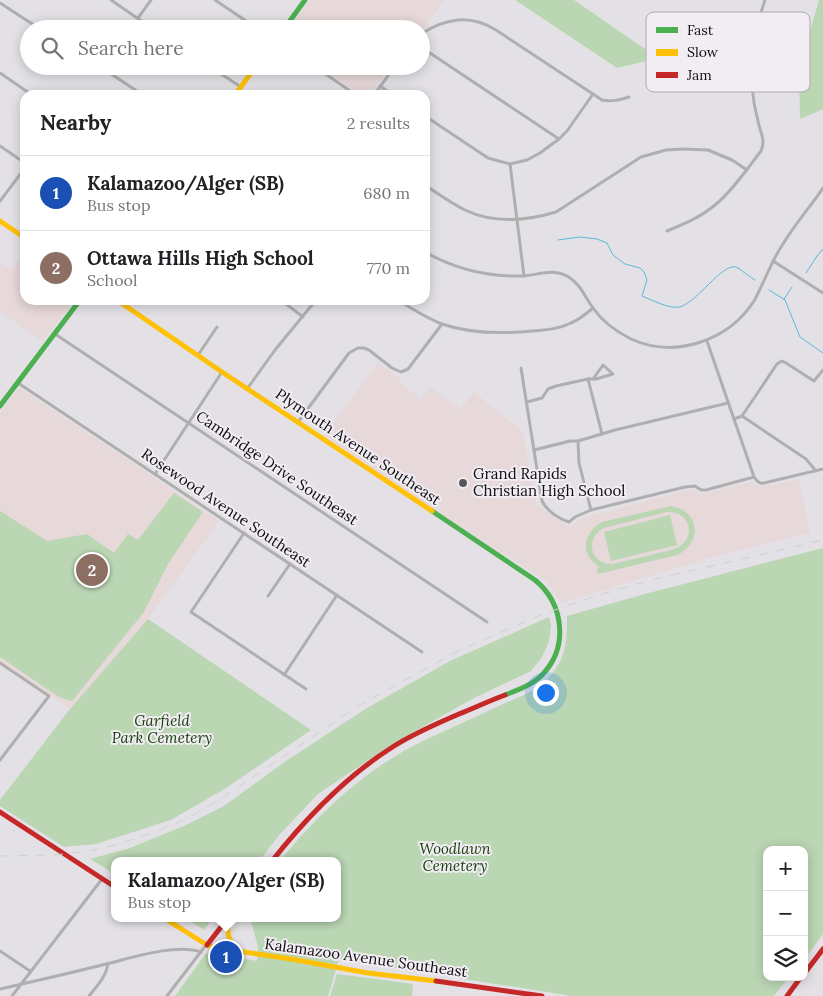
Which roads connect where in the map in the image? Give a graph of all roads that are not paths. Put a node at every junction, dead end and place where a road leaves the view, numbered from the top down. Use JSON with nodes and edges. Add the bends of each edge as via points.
{"nodes":[{"id":1,"x":111,"y":0,"type":"edge"},
{"id":2,"x":151,"y":0,"type":"edge"},
{"id":3,"x":215,"y":0,"type":"edge"},
{"id":4,"x":305,"y":0,"type":"edge"},
{"id":5,"x":765,"y":0,"type":"edge"},
{"id":6,"x":0,"y":3,"type":"edge"},
{"id":7,"x":761,"y":12,"type":"edge"},
{"id":8,"x":138,"y":18,"type":"junction"},
{"id":9,"x":26,"y":20,"type":"edge"},
{"id":10,"x":141,"y":20,"type":"edge"},
{"id":11,"x":245,"y":20,"type":"edge"},
{"id":12,"x":291,"y":20,"type":"edge"},
{"id":13,"x":430,"y":29,"type":"edge"},
{"id":14,"x":430,"y":53,"type":"edge"},
{"id":15,"x":0,"y":74,"type":"edge"},
{"id":16,"x":113,"y":75,"type":"edge"},
{"id":17,"x":222,"y":75,"type":"edge"},
{"id":18,"x":249,"y":75,"type":"edge"},
{"id":19,"x":327,"y":75,"type":"edge"},
{"id":20,"x":389,"y":75,"type":"edge"},
{"id":21,"x":380,"y":86,"type":"junction"},
{"id":22,"x":240,"y":87,"type":"junction"},
{"id":23,"x":24,"y":90,"type":"edge"},
{"id":24,"x":135,"y":90,"type":"edge"},
{"id":25,"x":238,"y":90,"type":"edge"},
{"id":26,"x":349,"y":90,"type":"edge"},
{"id":27,"x":377,"y":90,"type":"edge"},
{"id":28,"x":386,"y":90,"type":"edge"},
{"id":29,"x":753,"y":92,"type":"edge"},
{"id":30,"x":593,"y":94,"type":"junction"},
{"id":31,"x":629,"y":97,"type":"dead end"},
{"id":32,"x":430,"y":119,"type":"edge"},
{"id":33,"x":559,"y":140,"type":"junction"},
{"id":34,"x":0,"y":146,"type":"edge"},
{"id":35,"x":20,"y":160,"type":"edge"},
{"id":36,"x":510,"y":164,"type":"junction"},
{"id":37,"x":747,"y":170,"type":"junction"},
{"id":38,"x":20,"y":175,"type":"edge"},
{"id":39,"x":430,"y":188,"type":"edge"},
{"id":40,"x":823,"y":188,"type":"edge"},
{"id":41,"x":0,"y":201,"type":"edge"},
{"id":42,"x":517,"y":220,"type":"junction"},
{"id":43,"x":0,"y":221,"type":"edge"},
{"id":44,"x":667,"y":231,"type":"dead end"},
{"id":45,"x":20,"y":235,"type":"edge"},
{"id":46,"x":430,"y":255,"type":"edge"},
{"id":47,"x":773,"y":261,"type":"junction"},
{"id":48,"x":524,"y":276,"type":"junction"},
{"id":49,"x":823,"y":293,"type":"edge"},
{"id":50,"x":76,"y":305,"type":"edge"},
{"id":51,"x":124,"y":305,"type":"edge"},
{"id":52,"x":287,"y":305,"type":"edge"},
{"id":53,"x":312,"y":305,"type":"edge"},
{"id":54,"x":406,"y":305,"type":"edge"},
{"id":55,"x":593,"y":308,"type":"junction"},
{"id":56,"x":303,"y":317,"type":"junction"},
{"id":57,"x":442,"y":324,"type":"junction"},
{"id":58,"x":217,"y":328,"type":"dead end"},
{"id":59,"x":55,"y":334,"type":"junction"},
{"id":60,"x":707,"y":340,"type":"junction"},
{"id":61,"x":198,"y":356,"type":"junction"},
{"id":62,"x":521,"y":368,"type":"dead end"},
{"id":63,"x":823,"y":370,"type":"edge"},
{"id":64,"x":222,"y":372,"type":"junction"},
{"id":65,"x":588,"y":379,"type":"junction"},
{"id":66,"x":593,"y":379,"type":"junction"},
{"id":67,"x":18,"y":383,"type":"junction"},
{"id":68,"x":247,"y":389,"type":"junction"},
{"id":69,"x":527,"y":402,"type":"junction"},
{"id":70,"x":728,"y":403,"type":"junction"},
{"id":71,"x":0,"y":406,"type":"edge"},
{"id":72,"x":742,"y":416,"type":"junction"},
{"id":73,"x":734,"y":419,"type":"junction"},
{"id":74,"x":298,"y":422,"type":"junction"},
{"id":75,"x":189,"y":423,"type":"junction"},
{"id":76,"x":602,"y":434,"type":"junction"},
{"id":77,"x":578,"y":442,"type":"junction"},
{"id":78,"x":534,"y":450,"type":"junction"},
{"id":79,"x":823,"y":470,"type":"edge"},
{"id":80,"x":816,"y":471,"type":"junction"},
{"id":81,"x":154,"y":474,"type":"junction"},
{"id":82,"x":754,"y":477,"type":"junction"},
{"id":83,"x":591,"y":510,"type":"junction"},
{"id":84,"x":244,"y":533,"type":"junction"},
{"id":85,"x":290,"y":564,"type":"junction"},
{"id":86,"x":337,"y":595,"type":"junction"},
{"id":87,"x":268,"y":596,"type":"dead end"},
{"id":88,"x":487,"y":622,"type":"dead end"},
{"id":89,"x":422,"y":652,"type":"dead end"},
{"id":90,"x":0,"y":663,"type":"edge"},
{"id":91,"x":284,"y":675,"type":"junction"},
{"id":92,"x":306,"y":689,"type":"dead end"},
{"id":93,"x":0,"y":760,"type":"edge"},
{"id":94,"x":0,"y":812,"type":"edge"},
{"id":95,"x":275,"y":857,"type":"edge"},
{"id":96,"x":102,"y":879,"type":"junction"},
{"id":97,"x":111,"y":885,"type":"edge"},
{"id":98,"x":170,"y":922,"type":"edge"},
{"id":99,"x":225,"y":922,"type":"edge"},
{"id":100,"x":227,"y":922,"type":"edge"},
{"id":101,"x":207,"y":945,"type":"junction"},
{"id":102,"x":823,"y":949,"type":"edge"},
{"id":103,"x":0,"y":951,"type":"edge"},
{"id":104,"x":201,"y":952,"type":"junction"},
{"id":105,"x":241,"y":952,"type":"junction"},
{"id":106,"x":108,"y":964,"type":"junction"},
{"id":107,"x":808,"y":969,"type":"edge"},
{"id":108,"x":31,"y":972,"type":"junction"},
{"id":109,"x":799,"y":981,"type":"edge"},
{"id":110,"x":22,"y":984,"type":"junction"},
{"id":111,"x":0,"y":988,"type":"edge"},
{"id":112,"x":12,"y":996,"type":"edge"},
{"id":113,"x":89,"y":996,"type":"edge"},
{"id":114,"x":167,"y":996,"type":"edge"},
{"id":115,"x":542,"y":996,"type":"edge"},
{"id":116,"x":787,"y":996,"type":"edge"}],
"edges":[{"from":1,"to":8,"type":"street"},
{"from":2,"to":8,"type":"street"},
{"from":3,"to":11,"type":"street"},
{"from":4,"to":12,"type":"main road"},
{"from":5,"to":7,"type":"street"},
{"from":6,"to":9,"type":"street"},
{"from":8,"to":10,"type":"street"},
{"from":13,"to":30,"type":"street","via":[[458,20],[488,25]]},
{"from":14,"to":33,"type":"street"},
{"from":15,"to":23,"type":"street"},
{"from":16,"to":24,"type":"street"},
{"from":17,"to":22,"type":"street"},
{"from":18,"to":22,"type":"main road"},
{"from":19,"to":26,"type":"street"},
{"from":20,"to":21,"type":"street"},
{"from":21,"to":27,"type":"street"},
{"from":21,"to":28,"type":"street"},
{"from":22,"to":25,"type":"main road"},
{"from":29,"to":37,"type":"street","via":[[763,145]]},
{"from":30,"to":31,"type":"street","via":[[610,101]]},
{"from":30,"to":33,"type":"street"},
{"from":32,"to":36,"type":"street","via":[[488,158]]},
{"from":33,"to":36,"type":"street","via":[[527,160]]},
{"from":34,"to":35,"type":"street"},
{"from":36,"to":42,"type":"street"},
{"from":37,"to":42,"type":"street","via":[[708,150],[666,150],[641,157],[556,212]]},
{"from":37,"to":44,"type":"street","via":[[716,204]]},
{"from":38,"to":41,"type":"street"},
{"from":39,"to":42,"type":"street","via":[[473,214]]},
{"from":40,"to":47,"type":"street"},
{"from":42,"to":48,"type":"street"},
{"from":43,"to":45,"type":"main road"},
{"from":46,"to":48,"type":"street","via":[[476,272]]},
{"from":47,"to":49,"type":"street"},
{"from":47,"to":60,"type":"street","via":[[760,291],[746,312],[726,330]]},
{"from":48,"to":55,"type":"street","via":[[552,272],[569,277],[581,288]]},
{"from":50,"to":59,"type":"main road"},
{"from":51,"to":61,"type":"main road","name":"Plymouth Avenue Southeast"},
{"from":52,"to":56,"type":"street"},
{"from":53,"to":56,"type":"street"},
{"from":54,"to":57,"type":"street"},
{"from":55,"to":57,"type":"street","via":[[578,320],[553,330],[494,333]]},
{"from":55,"to":60,"type":"street","via":[[616,330],[639,342],[671,347]]},
{"from":56,"to":68,"type":"street"},
{"from":57,"to":74,"type":"street","via":[[408,369],[401,372],[364,348],[349,353]]},
{"from":58,"to":61,"type":"street"},
{"from":59,"to":67,"type":"main road"},
{"from":59,"to":75,"type":"street","name":"Cambridge Drive Southeast"},
{"from":60,"to":70,"type":"street"},
{"from":61,"to":64,"type":"main road","name":"Plymouth Avenue Southeast"},
{"from":62,"to":69,"type":"street"},
{"from":63,"to":72,"type":"street","via":[[814,381],[782,361]]},
{"from":64,"to":68,"type":"main road","name":"Plymouth Avenue Southeast"},
{"from":64,"to":75,"type":"street"},
{"from":65,"to":66,"type":"street"},
{"from":65,"to":69,"type":"street","via":[[548,389],[542,398]]},
{"from":65,"to":76,"type":"street"},
{"from":66,"to":66,"type":"street","via":[[596,379],[613,374],[603,365]]},
{"from":67,"to":71,"type":"main road"},
{"from":67,"to":81,"type":"street","name":"Rosewood Avenue Southeast"},
{"from":68,"to":74,"type":"main road","name":"Plymouth Avenue Southeast"},
{"from":69,"to":78,"type":"street"},
{"from":70,"to":73,"type":"street"},
{"from":70,"to":76,"type":"street"},
{"from":72,"to":73,"type":"street"},
{"from":72,"to":80,"type":"street","via":[[806,459]]},
{"from":73,"to":82,"type":"street"},
{"from":74,"to":95,"type":"main road","name":"Plymouth Avenue Southeast","via":[[532,578],[550,597],[557,611],[560,633],[553,658],[537,679],[405,739],[380,755],[320,805]]},
{"from":75,"to":81,"type":"street"},
{"from":75,"to":88,"type":"street","name":"Cambridge Drive Southeast"},
{"from":76,"to":77,"type":"street"},
{"from":77,"to":78,"type":"street"},
{"from":77,"to":83,"type":"street","via":[[579,463]]},
{"from":78,"to":83,"type":"street","via":[[544,506],[569,522]]},
{"from":79,"to":80,"type":"street"},
{"from":80,"to":82,"type":"street","via":[[760,484]]},
{"from":81,"to":84,"type":"street","name":"Rosewood Avenue Southeast"},
{"from":82,"to":83,"type":"street","via":[[706,490],[685,487]]},
{"from":84,"to":85,"type":"street","name":"Rosewood Avenue Southeast"},
{"from":84,"to":91,"type":"street","via":[[191,612]]},
{"from":85,"to":86,"type":"street","name":"Rosewood Avenue Southeast"},
{"from":85,"to":87,"type":"street"},
{"from":86,"to":89,"type":"street","name":"Rosewood Avenue Southeast"},
{"from":86,"to":91,"type":"street"},
{"from":90,"to":93,"type":"street","via":[[49,696]]},
{"from":91,"to":92,"type":"street"},
{"from":94,"to":96,"type":"main road"},
{"from":96,"to":97,"type":"main road"},
{"from":96,"to":108,"type":"street"},
{"from":98,"to":101,"type":"main road","name":"Kalamazoo Avenue Southeast"},
{"from":99,"to":101,"type":"main road"},
{"from":100,"to":105,"type":"main road","via":[[228,939]]},
{"from":101,"to":104,"type":"street"},
{"from":101,"to":105,"type":"main road","name":"Kalamazoo Avenue Southeast"},
{"from":102,"to":107,"type":"main road"},
{"from":103,"to":108,"type":"street"},
{"from":104,"to":106,"type":"street","via":[[162,952]]},
{"from":104,"to":114,"type":"street"},
{"from":105,"to":115,"type":"main road","name":"Kalamazoo Avenue Southeast"},
{"from":106,"to":110,"type":"street"},
{"from":106,"to":113,"type":"street","via":[[103,979]]},
{"from":108,"to":110,"type":"street"},
{"from":109,"to":116,"type":"main road"},
{"from":110,"to":111,"type":"street"},
{"from":110,"to":112,"type":"street"}]}
